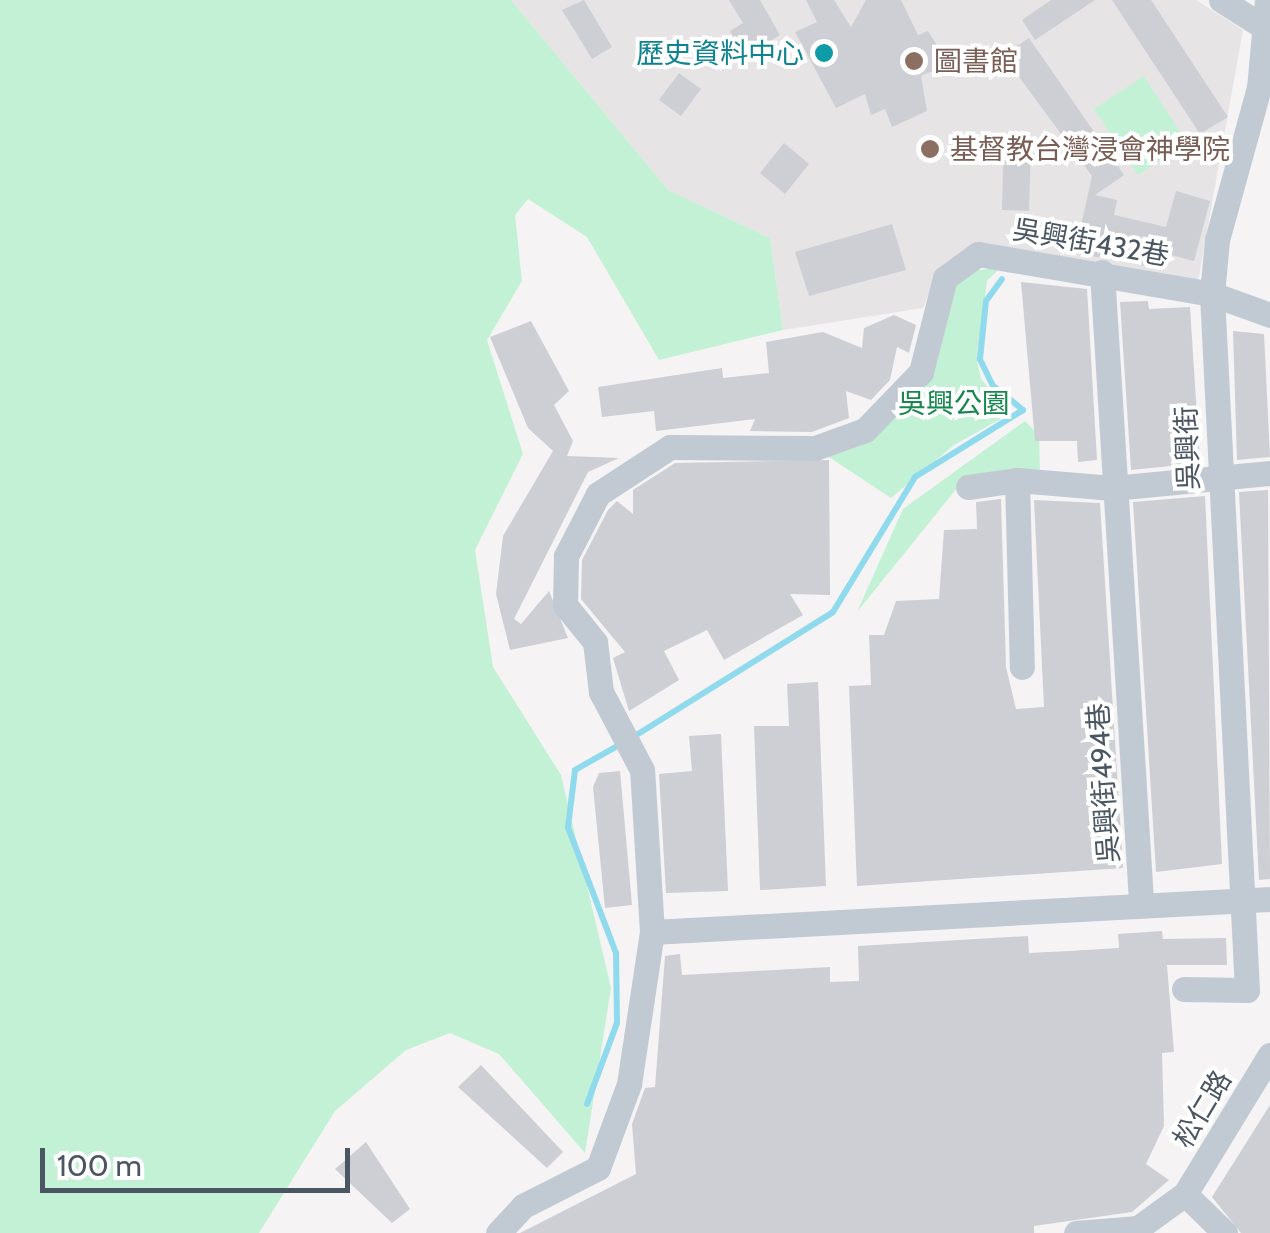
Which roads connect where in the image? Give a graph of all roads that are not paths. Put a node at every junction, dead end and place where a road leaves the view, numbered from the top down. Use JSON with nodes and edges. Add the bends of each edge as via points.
{"nodes":[{"id":1,"x":1222,"y":0,"type":"edge"},
{"id":2,"x":1267,"y":19,"type":"edge"},
{"id":3,"x":1102,"y":272,"type":"junction"},
{"id":4,"x":1212,"y":294,"type":"junction"},
{"id":5,"x":1270,"y":315,"type":"edge"},
{"id":6,"x":1270,"y":473,"type":"edge"},
{"id":7,"x":1218,"y":479,"type":"junction"},
{"id":8,"x":1017,"y":480,"type":"junction"},
{"id":9,"x":968,"y":487,"type":"dead end"},
{"id":10,"x":1113,"y":488,"type":"junction"},
{"id":11,"x":1022,"y":666,"type":"dead end"},
{"id":12,"x":1259,"y":899,"type":"edge"},
{"id":13,"x":1141,"y":901,"type":"junction"},
{"id":14,"x":652,"y":932,"type":"junction"},
{"id":15,"x":1184,"y":989,"type":"dead end"},
{"id":16,"x":1270,"y":1055,"type":"edge"},
{"id":17,"x":1186,"y":1194,"type":"junction"},
{"id":18,"x":498,"y":1233,"type":"edge"},
{"id":19,"x":1076,"y":1233,"type":"edge"},
{"id":20,"x":1225,"y":1233,"type":"edge"}],
"edges":[{"from":1,"to":2,"type":"street"},
{"from":2,"to":4,"type":"street","name":"吳興街"},
{"from":3,"to":4,"type":"street","name":"吳興街432巷"},
{"from":3,"to":10,"type":"street","name":"吳興街494巷"},
{"from":3,"to":14,"type":"street","name":"吳興街432巷","via":[[978,254],[944,278],[921,372],[866,430],[815,448],[719,443],[650,454],[598,494],[572,538],[563,582],[569,613],[596,642],[602,692],[634,752]]},
{"from":4,"to":5,"type":"street","name":"吳興街432巷"},
{"from":4,"to":7,"type":"street","name":"吳興街"},
{"from":6,"to":7,"type":"street"},
{"from":7,"to":10,"type":"street"},
{"from":7,"to":12,"type":"street","name":"吳興街"},
{"from":8,"to":9,"type":"street"},
{"from":8,"to":10,"type":"street"},
{"from":8,"to":11,"type":"street"},
{"from":10,"to":13,"type":"street","name":"吳興街494巷"},
{"from":12,"to":13,"type":"street"},
{"from":12,"to":15,"type":"street","name":"吳興街","via":[[1247,990]]},
{"from":13,"to":14,"type":"street"},
{"from":14,"to":18,"type":"street","via":[[629,1084],[598,1168],[524,1206]]},
{"from":16,"to":17,"type":"street","name":"松仁路"},
{"from":17,"to":19,"type":"street","via":[[1138,1228]]},
{"from":17,"to":20,"type":"street"}]}
